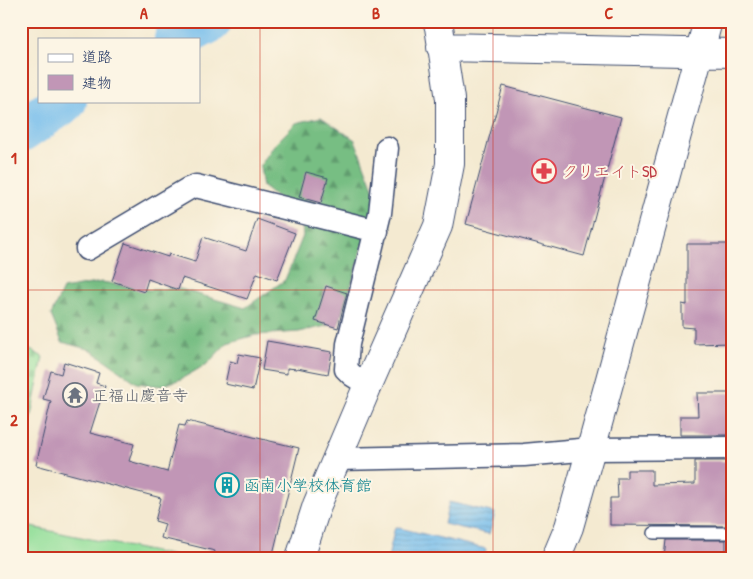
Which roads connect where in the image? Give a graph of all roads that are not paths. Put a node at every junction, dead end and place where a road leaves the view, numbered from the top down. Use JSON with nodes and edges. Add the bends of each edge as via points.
{"nodes":[{"id":1,"x":708,"y":21,"type":"edge"},
{"id":2,"x":440,"y":29,"type":"edge"},
{"id":3,"x":700,"y":52,"type":"junction"},
{"id":4,"x":732,"y":53,"type":"edge"},
{"id":5,"x":387,"y":148,"type":"dead end"},
{"id":6,"x":377,"y":231,"type":"junction"},
{"id":7,"x":87,"y":249,"type":"dead end"},
{"id":8,"x":368,"y":385,"type":"junction"},
{"id":9,"x":732,"y":448,"type":"edge"},
{"id":10,"x":591,"y":449,"type":"junction"},
{"id":11,"x":337,"y":459,"type":"junction"},
{"id":12,"x":654,"y":533,"type":"dead end"},
{"id":13,"x":732,"y":533,"type":"edge"},
{"id":14,"x":300,"y":558,"type":"edge"},
{"id":15,"x":556,"y":558,"type":"edge"}],
"edges":[{"from":1,"to":3,"type":"street"},
{"from":2,"to":3,"type":"street"},
{"from":2,"to":8,"type":"street","via":[[450,99],[450,164],[445,193],[438,226]]},
{"from":3,"to":4,"type":"street"},
{"from":3,"to":10,"type":"street"},
{"from":5,"to":6,"type":"street"},
{"from":6,"to":7,"type":"street","via":[[196,186]]},
{"from":6,"to":8,"type":"street","via":[[348,344],[346,369]]},
{"from":8,"to":11,"type":"street"},
{"from":9,"to":10,"type":"street"},
{"from":10,"to":11,"type":"street","via":[[524,455]]},
{"from":10,"to":15,"type":"street"},
{"from":11,"to":14,"type":"street","via":[[317,505]]},
{"from":12,"to":13,"type":"lane"}]}
